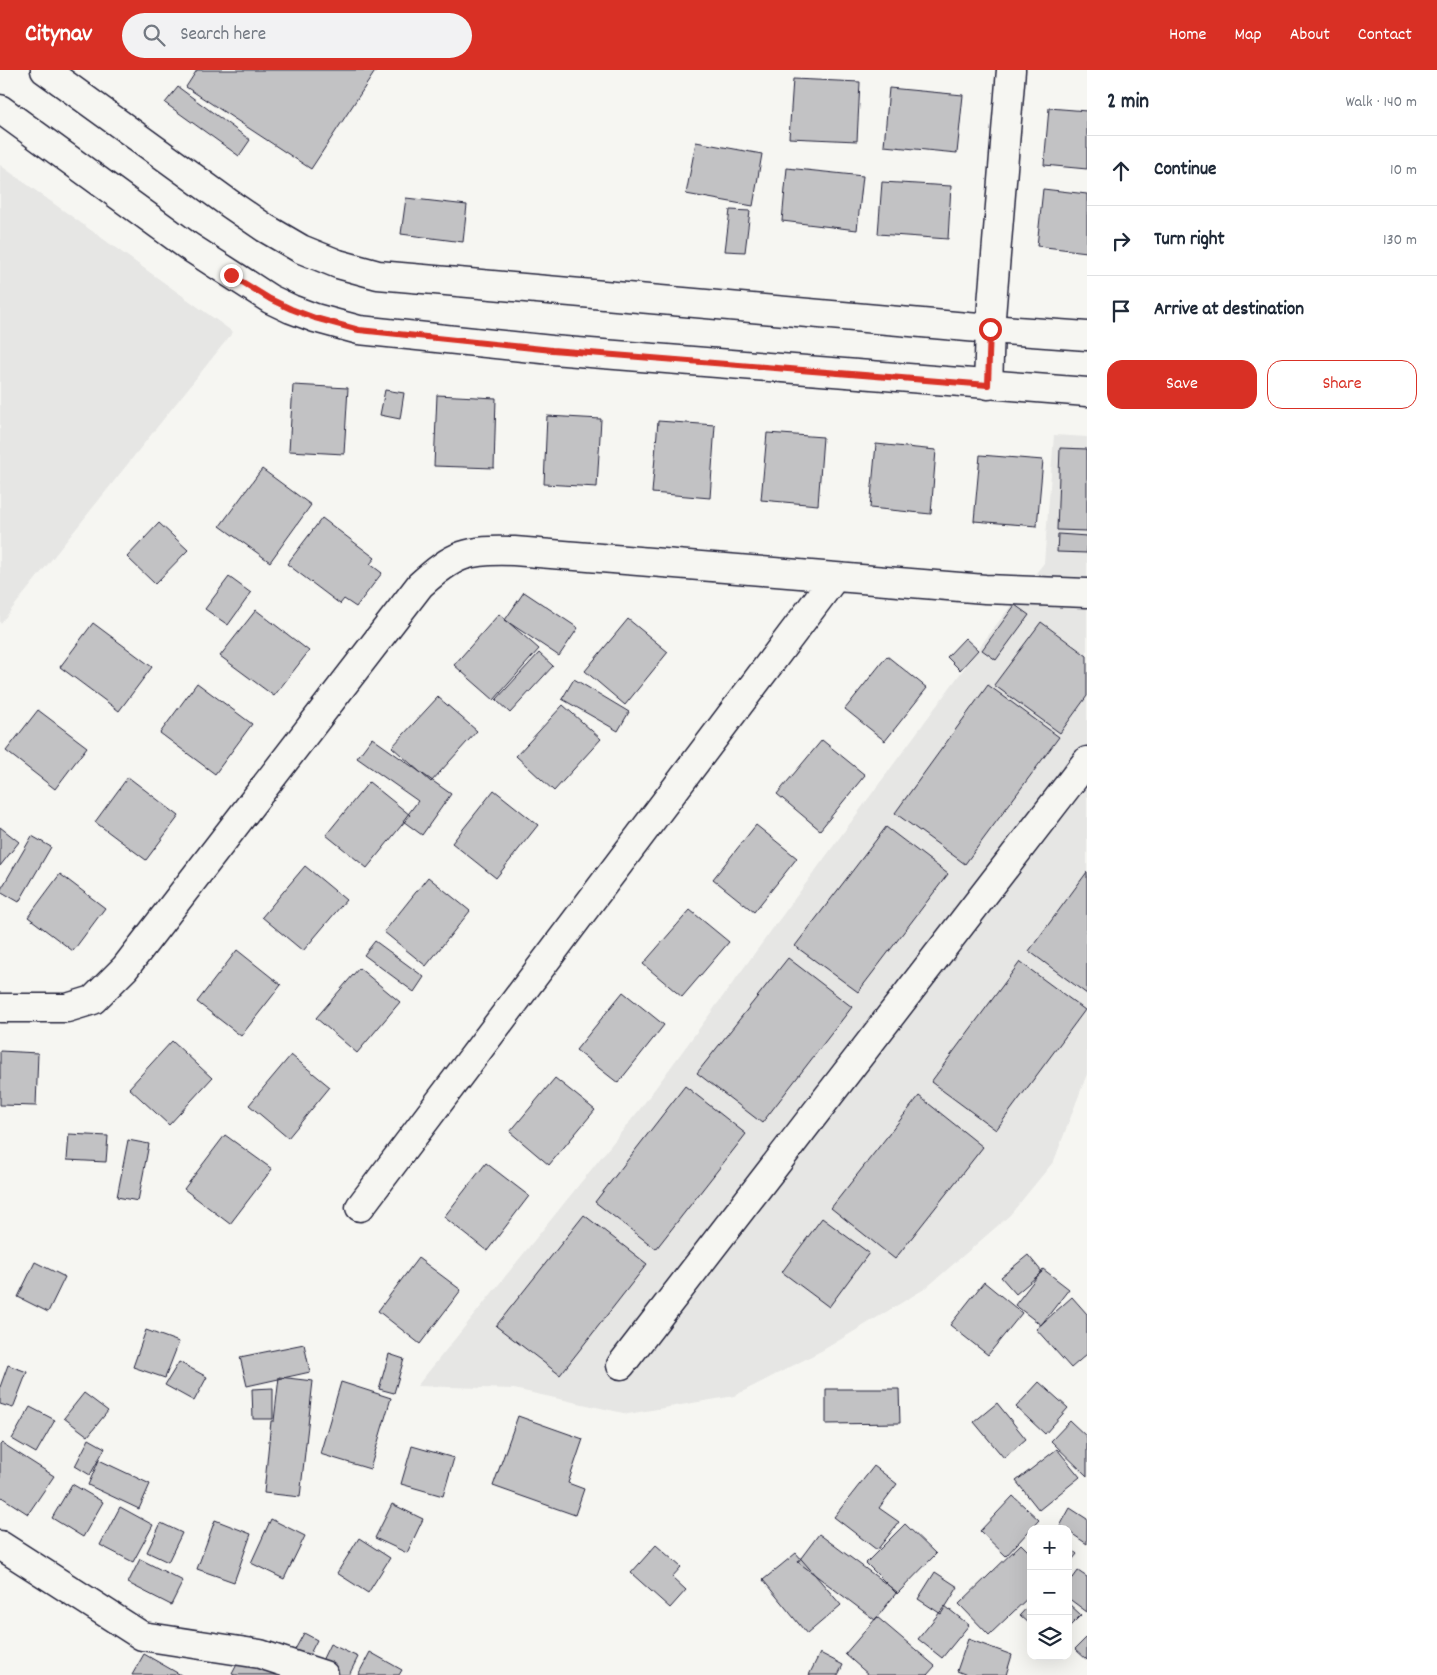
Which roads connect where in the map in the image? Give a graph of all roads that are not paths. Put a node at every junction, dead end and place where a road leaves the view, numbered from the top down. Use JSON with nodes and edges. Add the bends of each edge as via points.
{"nodes":[{"id":1,"x":45,"y":70,"type":"edge"},
{"id":2,"x":1011,"y":70,"type":"edge"},
{"id":3,"x":0,"y":109,"type":"edge"},
{"id":4,"x":990,"y":329,"type":"junction"},
{"id":5,"x":1087,"y":336,"type":"edge"},
{"id":6,"x":988,"y":385,"type":"junction"},
{"id":7,"x":1087,"y":392,"type":"edge"},
{"id":8,"x":835,"y":577,"type":"junction"},
{"id":9,"x":1087,"y":593,"type":"edge"},
{"id":10,"x":1087,"y":761,"type":"edge"},
{"id":11,"x":0,"y":1008,"type":"edge"},
{"id":12,"x":360,"y":1207,"type":"dead end"},
{"id":13,"x":621,"y":1365,"type":"dead end"},
{"id":14,"x":0,"y":1545,"type":"edge"},
{"id":15,"x":324,"y":1675,"type":"edge"}],
"edges":[{"from":1,"to":4,"type":"street","via":[[265,228],[301,249],[362,271],[424,280]]},
{"from":2,"to":4,"type":"street"},
{"from":3,"to":6,"type":"street","via":[[231,275],[270,299],[315,318],[359,330],[409,336]]},
{"from":4,"to":5,"type":"street"},
{"from":4,"to":6,"type":"street"},
{"from":6,"to":7,"type":"street"},
{"from":8,"to":9,"type":"street"},
{"from":8,"to":11,"type":"street","via":[[514,551],[484,550],[460,556],[437,569],[420,585],[124,968],[93,1000],[67,1008]]},
{"from":8,"to":12,"type":"street"},
{"from":10,"to":13,"type":"street"},
{"from":14,"to":15,"type":"street","via":[[142,1636],[260,1654]]}]}
